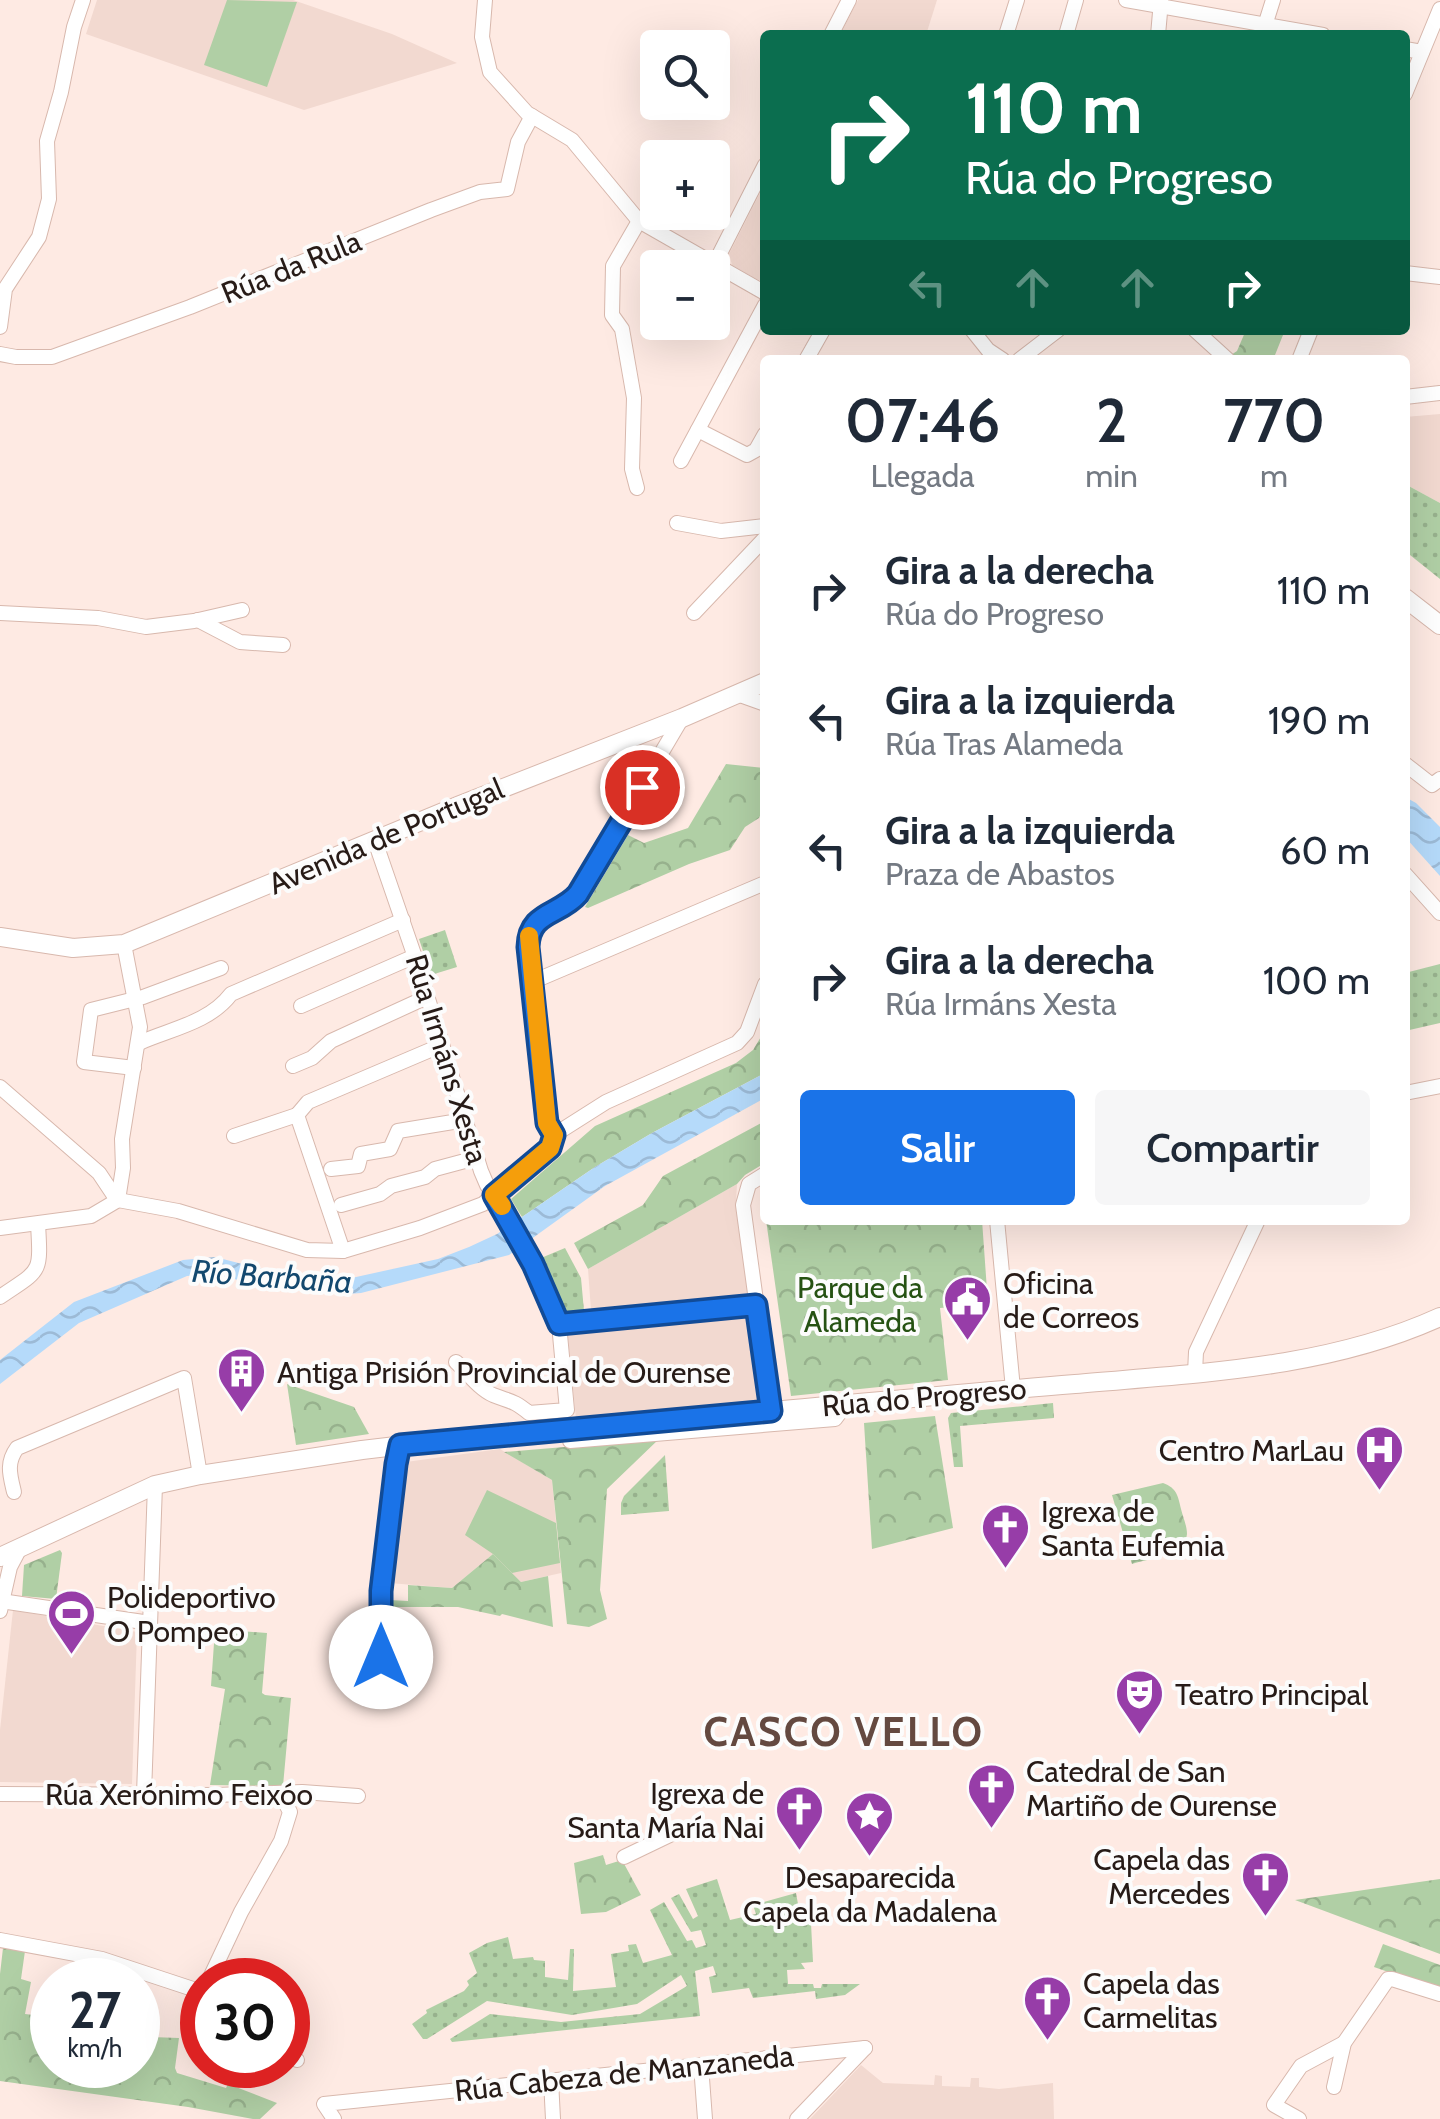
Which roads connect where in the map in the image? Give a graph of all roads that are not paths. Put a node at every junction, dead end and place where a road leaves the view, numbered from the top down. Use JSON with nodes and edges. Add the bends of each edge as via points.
{"nodes":[{"id":1,"x":83,"y":0,"type":"edge"},
{"id":2,"x":484,"y":0,"type":"edge"},
{"id":3,"x":849,"y":0,"type":"edge"},
{"id":4,"x":1017,"y":0,"type":"edge"},
{"id":5,"x":1076,"y":0,"type":"edge"},
{"id":6,"x":1126,"y":0,"type":"edge"},
{"id":7,"x":1273,"y":0,"type":"edge"},
{"id":8,"x":1160,"y":3,"type":"edge"},
{"id":9,"x":1440,"y":9,"type":"edge"},
{"id":10,"x":834,"y":30,"type":"edge"},
{"id":11,"x":1008,"y":30,"type":"edge"},
{"id":12,"x":1067,"y":30,"type":"edge"},
{"id":13,"x":1158,"y":30,"type":"edge"},
{"id":14,"x":1263,"y":30,"type":"edge"},
{"id":15,"x":1410,"y":50,"type":"edge"},
{"id":16,"x":1422,"y":52,"type":"junction"},
{"id":17,"x":1410,"y":82,"type":"edge"},
{"id":18,"x":532,"y":116,"type":"junction"},
{"id":19,"x":760,"y":175,"type":"edge"},
{"id":20,"x":640,"y":222,"type":"joint"},
{"id":21,"x":654,"y":230,"type":"edge"},
{"id":22,"x":688,"y":250,"type":"edge"},
{"id":23,"x":722,"y":250,"type":"edge"},
{"id":24,"x":1410,"y":273,"type":"edge"},
{"id":25,"x":730,"y":274,"type":"edge"},
{"id":26,"x":1440,"y":278,"type":"edge"},
{"id":27,"x":760,"y":290,"type":"edge"},
{"id":28,"x":760,"y":314,"type":"edge"},
{"id":29,"x":0,"y":327,"type":"edge"},
{"id":30,"x":976,"y":335,"type":"edge"},
{"id":31,"x":1052,"y":335,"type":"edge"},
{"id":32,"x":1201,"y":335,"type":"edge"},
{"id":33,"x":0,"y":354,"type":"edge"},
{"id":34,"x":996,"y":355,"type":"edge"},
{"id":35,"x":1026,"y":355,"type":"edge"},
{"id":36,"x":1223,"y":355,"type":"edge"},
{"id":37,"x":1440,"y":392,"type":"edge"},
{"id":38,"x":1410,"y":397,"type":"edge"},
{"id":39,"x":698,"y":430,"type":"junction"},
{"id":40,"x":760,"y":443,"type":"edge"},
{"id":41,"x":681,"y":461,"type":"dead end"},
{"id":42,"x":636,"y":488,"type":"dead end"},
{"id":43,"x":678,"y":524,"type":"dead end"},
{"id":44,"x":760,"y":527,"type":"edge"},
{"id":45,"x":760,"y":543,"type":"edge"},
{"id":46,"x":1410,"y":602,"type":"edge"},
{"id":47,"x":242,"y":610,"type":"dead end"},
{"id":48,"x":0,"y":613,"type":"edge"},
{"id":49,"x":694,"y":614,"type":"dead end"},
{"id":50,"x":198,"y":620,"type":"junction"},
{"id":51,"x":1440,"y":625,"type":"edge"},
{"id":52,"x":284,"y":646,"type":"dead end"},
{"id":53,"x":760,"y":688,"type":"edge"},
{"id":54,"x":737,"y":694,"type":"junction"},
{"id":55,"x":760,"y":702,"type":"edge"},
{"id":56,"x":682,"y":718,"type":"junction"},
{"id":57,"x":660,"y":726,"type":"junction"},
{"id":58,"x":637,"y":735,"type":"junction"},
{"id":59,"x":661,"y":754,"type":"junction"},
{"id":60,"x":1410,"y":768,"type":"edge"},
{"id":61,"x":651,"y":770,"type":"junction"},
{"id":62,"x":1440,"y":779,"type":"edge"},
{"id":63,"x":375,"y":840,"type":"junction"},
{"id":64,"x":1410,"y":880,"type":"edge"},
{"id":65,"x":760,"y":886,"type":"edge"},
{"id":66,"x":1440,"y":913,"type":"edge"},
{"id":67,"x":403,"y":920,"type":"junction"},
{"id":68,"x":0,"y":936,"type":"edge"},
{"id":69,"x":124,"y":944,"type":"junction"},
{"id":70,"x":415,"y":956,"type":"junction"},
{"id":71,"x":220,"y":968,"type":"dead end"},
{"id":72,"x":532,"y":982,"type":"junction"},
{"id":73,"x":427,"y":997,"type":"junction"},
{"id":74,"x":760,"y":997,"type":"edge"},
{"id":75,"x":134,"y":998,"type":"junction"},
{"id":76,"x":301,"y":1006,"type":"dead end"},
{"id":77,"x":144,"y":1036,"type":"junction"},
{"id":78,"x":442,"y":1045,"type":"junction"},
{"id":79,"x":293,"y":1066,"type":"dead end"},
{"id":80,"x":134,"y":1068,"type":"junction"},
{"id":81,"x":0,"y":1086,"type":"edge"},
{"id":82,"x":1440,"y":1086,"type":"edge"},
{"id":83,"x":1410,"y":1092,"type":"edge"},
{"id":84,"x":297,"y":1115,"type":"junction"},
{"id":85,"x":465,"y":1120,"type":"junction"},
{"id":86,"x":554,"y":1135,"type":"junction"},
{"id":87,"x":234,"y":1136,"type":"dead end"},
{"id":88,"x":476,"y":1158,"type":"junction"},
{"id":89,"x":331,"y":1169,"type":"dead end"},
{"id":90,"x":760,"y":1177,"type":"edge"},
{"id":91,"x":500,"y":1196,"type":"junction"},
{"id":92,"x":118,"y":1200,"type":"junction"},
{"id":93,"x":342,"y":1205,"type":"dead end"},
{"id":94,"x":38,"y":1224,"type":"junction"},
{"id":95,"x":997,"y":1225,"type":"edge"},
{"id":96,"x":1256,"y":1225,"type":"edge"},
{"id":97,"x":0,"y":1228,"type":"edge"},
{"id":98,"x":343,"y":1251,"type":"junction"},
{"id":99,"x":0,"y":1298,"type":"edge"},
{"id":100,"x":756,"y":1305,"type":"junction"},
{"id":101,"x":1440,"y":1317,"type":"edge"},
{"id":102,"x":559,"y":1324,"type":"junction"},
{"id":103,"x":456,"y":1362,"type":"dead end"},
{"id":104,"x":1196,"y":1373,"type":"junction"},
{"id":105,"x":1012,"y":1389,"type":"junction"},
{"id":106,"x":846,"y":1404,"type":"junction"},
{"id":107,"x":771,"y":1411,"type":"junction"},
{"id":108,"x":570,"y":1442,"type":"dead end"},
{"id":109,"x":400,"y":1445,"type":"junction"},
{"id":110,"x":200,"y":1475,"type":"junction"},
{"id":111,"x":155,"y":1485,"type":"junction"},
{"id":112,"x":14,"y":1492,"type":"dead end"},
{"id":113,"x":20,"y":1547,"type":"junction"},
{"id":114,"x":0,"y":1557,"type":"edge"},
{"id":115,"x":0,"y":1600,"type":"edge"},
{"id":116,"x":0,"y":1611,"type":"edge"},
{"id":117,"x":150,"y":1623,"type":"junction"},
{"id":118,"x":381,"y":1657,"type":"dead end"},
{"id":119,"x":0,"y":1794,"type":"edge"},
{"id":120,"x":144,"y":1794,"type":"junction"},
{"id":121,"x":281,"y":1794,"type":"junction"},
{"id":122,"x":358,"y":1796,"type":"dead end"},
{"id":123,"x":676,"y":1832,"type":"dead end"},
{"id":124,"x":624,"y":1857,"type":"dead end"},
{"id":125,"x":0,"y":1940,"type":"edge"},
{"id":126,"x":219,"y":1958,"type":"edge"},
{"id":127,"x":180,"y":1985,"type":"edge"},
{"id":128,"x":1440,"y":1994,"type":"edge"},
{"id":129,"x":1344,"y":2043,"type":"junction"},
{"id":130,"x":701,"y":2065,"type":"junction"},
{"id":131,"x":551,"y":2080,"type":"junction"},
{"id":132,"x":1334,"y":2088,"type":"dead end"},
{"id":133,"x":334,"y":2119,"type":"edge"},
{"id":134,"x":553,"y":2119,"type":"edge"},
{"id":135,"x":705,"y":2119,"type":"edge"},
{"id":136,"x":797,"y":2119,"type":"edge"},
{"id":137,"x":1299,"y":2119,"type":"edge"}],
"edges":[{"from":1,"to":29,"type":"street","via":[[47,142],[49,199],[39,237],[5,289]]},
{"from":2,"to":18,"type":"street","via":[[482,37],[490,72]]},
{"from":3,"to":10,"type":"street"},
{"from":4,"to":11,"type":"street"},
{"from":5,"to":12,"type":"street"},
{"from":6,"to":8,"type":"street"},
{"from":7,"to":14,"type":"street"},
{"from":8,"to":13,"type":"street"},
{"from":8,"to":14,"type":"street"},
{"from":9,"to":16,"type":"street"},
{"from":15,"to":16,"type":"street"},
{"from":16,"to":17,"type":"street"},
{"from":18,"to":20,"type":"street","via":[[572,140]]},
{"from":18,"to":33,"type":"street","name":"Rúa da Rula","via":[[507,189],[480,192],[52,357]]},
{"from":19,"to":23,"type":"street"},
{"from":20,"to":42,"type":"street","via":[[613,266],[612,315],[622,329],[634,398]]},
{"from":21,"to":22,"type":"street"},
{"from":24,"to":26,"type":"street"},
{"from":25,"to":27,"type":"street"},
{"from":28,"to":39,"type":"street"},
{"from":30,"to":34,"type":"street"},
{"from":31,"to":35,"type":"street"},
{"from":32,"to":36,"type":"street"},
{"from":37,"to":38,"type":"street"},
{"from":39,"to":40,"type":"street","via":[[747,455]]},
{"from":39,"to":41,"type":"street"},
{"from":43,"to":44,"type":"street","via":[[721,531]]},
{"from":45,"to":49,"type":"street"},
{"from":46,"to":51,"type":"street"},
{"from":47,"to":50,"type":"street"},
{"from":48,"to":50,"type":"street","via":[[146,626]]},
{"from":50,"to":52,"type":"street","via":[[240,642]]},
{"from":53,"to":54,"type":"street","name":"Avenida de Portugal"},
{"from":54,"to":55,"type":"street"},
{"from":54,"to":56,"type":"street","name":"Avenida de Portugal"},
{"from":56,"to":57,"type":"street","name":"Avenida de Portugal"},
{"from":56,"to":59,"type":"street"},
{"from":57,"to":58,"type":"street","name":"Avenida de Portugal"},
{"from":57,"to":59,"type":"street"},
{"from":58,"to":61,"type":"street"},
{"from":58,"to":63,"type":"street","name":"Avenida de Portugal"},
{"from":59,"to":61,"type":"street"},
{"from":60,"to":62,"type":"street","via":[[1432,785]]},
{"from":61,"to":72,"type":"street","via":[[578,894],[534,925],[528,938]]},
{"from":63,"to":67,"type":"street","name":"Rúa Irmáns Xesta"},
{"from":63,"to":69,"type":"street","name":"Avenida de Portugal"},
{"from":64,"to":66,"type":"street"},
{"from":65,"to":72,"type":"street"},
{"from":67,"to":70,"type":"street","name":"Rúa Irmáns Xesta"},
{"from":67,"to":77,"type":"street","via":[[231,994],[205,1016]]},
{"from":68,"to":69,"type":"street","name":"Avenida de Portugal","via":[[72,948]]},
{"from":69,"to":75,"type":"street"},
{"from":70,"to":73,"type":"street","name":"Rúa Irmáns Xesta"},
{"from":70,"to":76,"type":"street"},
{"from":71,"to":75,"type":"street"},
{"from":72,"to":86,"type":"street","via":[[547,1123]]},
{"from":73,"to":78,"type":"street","name":"Rúa Irmáns Xesta"},
{"from":73,"to":79,"type":"street"},
{"from":74,"to":86,"type":"street","via":[[738,1044],[596,1107]]},
{"from":75,"to":77,"type":"street"},
{"from":75,"to":80,"type":"street","via":[[91,1010],[84,1062]]},
{"from":77,"to":80,"type":"street"},
{"from":78,"to":84,"type":"street","via":[[308,1102]]},
{"from":78,"to":85,"type":"street","name":"Rúa Irmáns Xesta"},
{"from":80,"to":92,"type":"street"},
{"from":81,"to":92,"type":"street","via":[[99,1173]]},
{"from":82,"to":83,"type":"street"},
{"from":84,"to":87,"type":"street"},
{"from":84,"to":98,"type":"street"},
{"from":85,"to":88,"type":"street","name":"Rúa Irmáns Xesta"},
{"from":85,"to":89,"type":"street","via":[[398,1130],[390,1148],[361,1154],[358,1166]]},
{"from":86,"to":91,"type":"street","via":[[550,1148]]},
{"from":88,"to":91,"type":"street","name":"Rúa Irmáns Xesta","via":[[486,1185]]},
{"from":88,"to":93,"type":"street"},
{"from":90,"to":100,"type":"street","via":[[749,1184],[743,1205]]},
{"from":91,"to":98,"type":"street"},
{"from":91,"to":102,"type":"street","name":"Rúa Irmáns Xesta"},
{"from":92,"to":94,"type":"street","via":[[91,1216]]},
{"from":92,"to":98,"type":"street","via":[[306,1250]]},
{"from":94,"to":97,"type":"street"},
{"from":94,"to":99,"type":"street","via":[[35,1273]]},
{"from":95,"to":105,"type":"street"},
{"from":96,"to":104,"type":"street","via":[[1196,1352]]},
{"from":100,"to":102,"type":"street"},
{"from":100,"to":107,"type":"street"},
{"from":101,"to":104,"type":"street","name":"Rúa do Progreso","via":[[1303,1360]]},
{"from":102,"to":103,"type":"street","name":"Rúa Irmáns Xesta","via":[[566,1410],[529,1414],[482,1388]]},
{"from":104,"to":105,"type":"street","name":"Rúa do Progreso"},
{"from":105,"to":106,"type":"street","name":"Rúa do Progreso"},
{"from":106,"to":107,"type":"street","name":"Rúa do Progreso"},
{"from":106,"to":108,"type":"street","via":[[835,1418]]},
{"from":107,"to":109,"type":"street","name":"Rúa do Progreso","bridge":true},
{"from":109,"to":110,"type":"street","name":"Rúa do Progreso"},
{"from":109,"to":118,"type":"street","via":[[381,1591]]},
{"from":110,"to":111,"type":"street","name":"Rúa do Progreso"},
{"from":110,"to":112,"type":"street","via":[[184,1378],[17,1448],[8,1466]]},
{"from":111,"to":113,"type":"street","name":"Rúa do Progreso"},
{"from":111,"to":117,"type":"street"},
{"from":113,"to":114,"type":"street","name":"Rúa do Progreso"},
{"from":113,"to":115,"type":"street"},
{"from":115,"to":116,"type":"street"},
{"from":115,"to":117,"type":"street"},
{"from":117,"to":120,"type":"street"},
{"from":119,"to":120,"type":"street","name":"Rúa Xerónimo Feixóo"},
{"from":120,"to":121,"type":"street","name":"Rúa Xerónimo Feixóo"},
{"from":121,"to":122,"type":"street","name":"Rúa Xerónimo Feixóo"},
{"from":121,"to":126,"type":"street","via":[[290,1812],[280,1841]]},
{"from":123,"to":124,"type":"street"},
{"from":125,"to":127,"type":"street","via":[[102,1959]]},
{"from":128,"to":129,"type":"street","via":[[1390,1978]]},
{"from":129,"to":132,"type":"street"},
{"from":129,"to":137,"type":"street","via":[[1301,2066],[1274,2105]]},
{"from":130,"to":131,"type":"street","name":"Rúa Cabeza de Manzaneda"},
{"from":130,"to":135,"type":"street"},
{"from":130,"to":136,"type":"street","name":"Rúa Cabeza de Manzaneda","via":[[865,2048]]},
{"from":131,"to":133,"type":"street","name":"Rúa Cabeza de Manzaneda","via":[[324,2104]]},
{"from":131,"to":134,"type":"street"}]}
